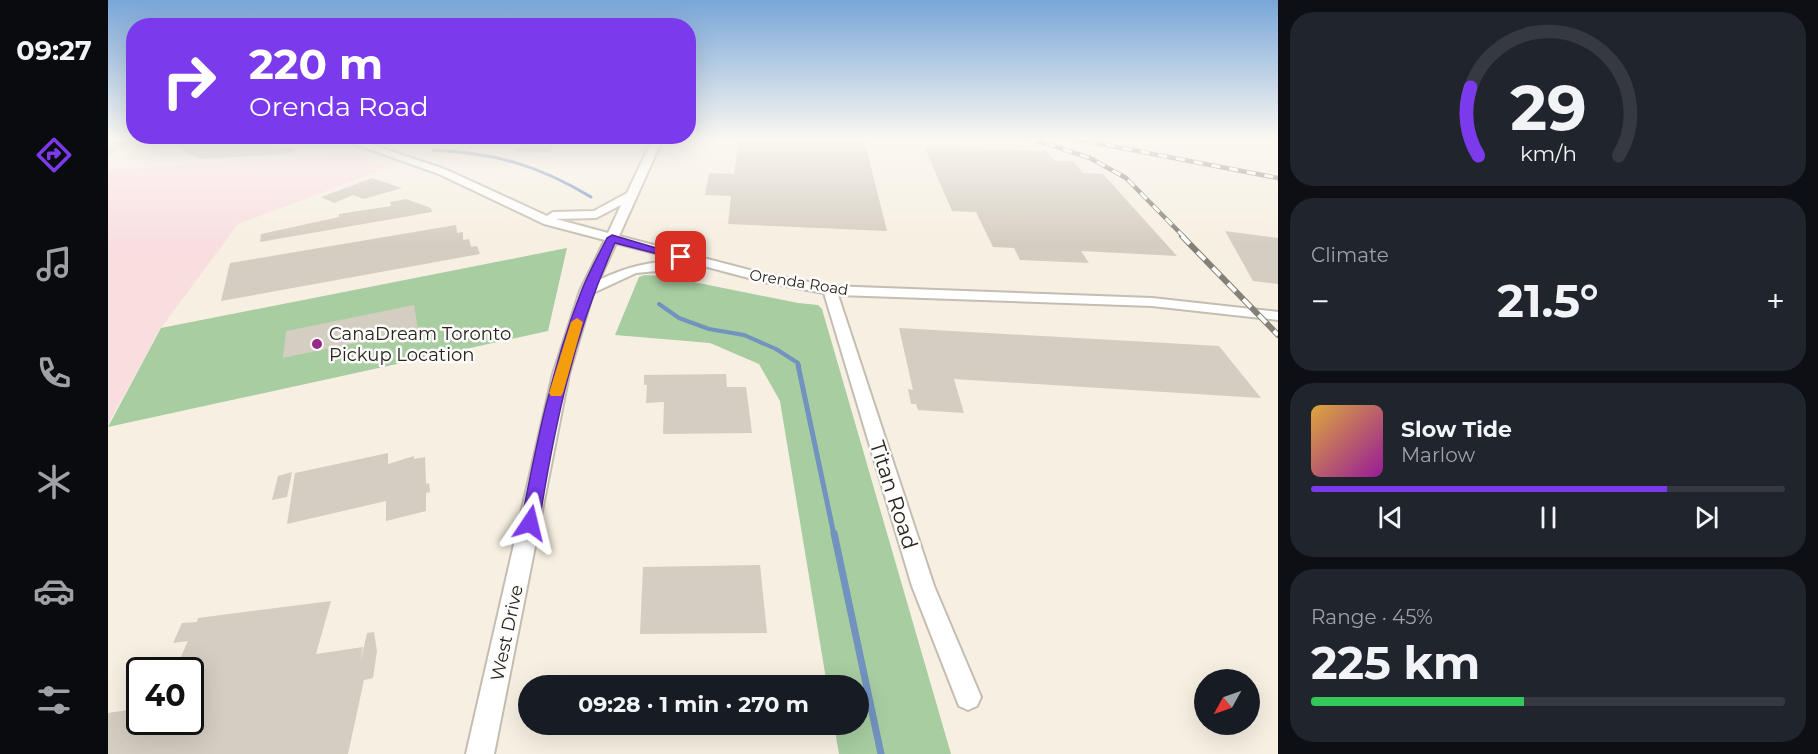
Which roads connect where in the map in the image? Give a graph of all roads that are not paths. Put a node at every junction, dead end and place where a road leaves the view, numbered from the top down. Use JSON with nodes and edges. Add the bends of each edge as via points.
{"nodes":[{"id":1,"x":445,"y":173,"type":"edge"},
{"id":2,"x":642,"y":173,"type":"edge"},
{"id":3,"x":632,"y":195,"type":"junction"},
{"id":4,"x":533,"y":216,"type":"junction"},
{"id":5,"x":612,"y":238,"type":"junction"},
{"id":6,"x":703,"y":263,"type":"junction"},
{"id":7,"x":830,"y":290,"type":"junction"},
{"id":8,"x":587,"y":291,"type":"junction"},
{"id":9,"x":1278,"y":316,"type":"edge"},
{"id":10,"x":968,"y":697,"type":"dead end"},
{"id":11,"x":480,"y":754,"type":"edge"}],
"edges":[{"from":1,"to":4,"type":"street","name":"Orenda Road"},
{"from":2,"to":3,"type":"street","name":"West Drive"},
{"from":3,"to":4,"type":"street","via":[[596,214]]},
{"from":3,"to":5,"type":"street","name":"West Drive"},
{"from":4,"to":5,"type":"street","name":"Orenda Road"},
{"from":5,"to":6,"type":"street","name":"Orenda Road"},
{"from":5,"to":8,"type":"street","name":"West Drive"},
{"from":6,"to":7,"type":"street","name":"Orenda Road"},
{"from":6,"to":8,"type":"street","via":[[632,270]]},
{"from":7,"to":9,"type":"street","name":"Orenda Road","via":[[1152,302]]},
{"from":7,"to":10,"type":"street","name":"Titan Road","via":[[923,586]]},
{"from":8,"to":11,"type":"street","name":"West Drive","via":[[545,440]]}]}
